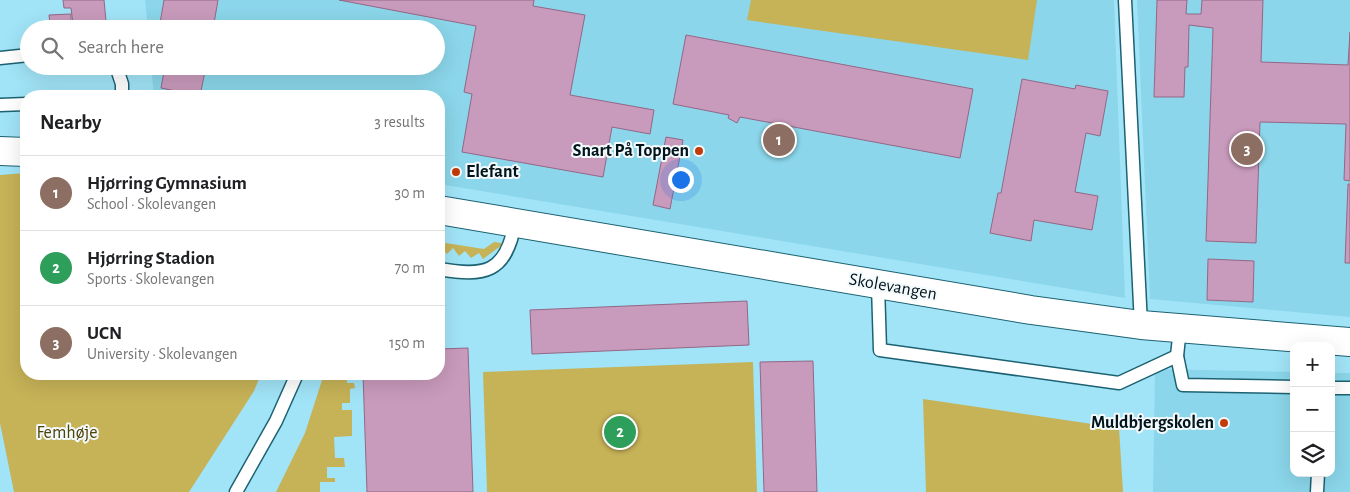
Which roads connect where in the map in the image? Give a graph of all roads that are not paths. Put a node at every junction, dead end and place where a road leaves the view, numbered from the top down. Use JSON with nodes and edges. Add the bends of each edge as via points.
{"nodes":[{"id":1,"x":1125,"y":0,"type":"edge"},
{"id":2,"x":20,"y":56,"type":"edge"},
{"id":3,"x":0,"y":58,"type":"edge"},
{"id":4,"x":119,"y":75,"type":"edge"},
{"id":5,"x":122,"y":90,"type":"edge"},
{"id":6,"x":20,"y":104,"type":"edge"},
{"id":7,"x":0,"y":105,"type":"edge"},
{"id":8,"x":0,"y":151,"type":"edge"},
{"id":9,"x":20,"y":152,"type":"edge"},
{"id":10,"x":445,"y":211,"type":"edge"},
{"id":11,"x":515,"y":223,"type":"junction"},
{"id":12,"x":445,"y":270,"type":"edge"},
{"id":13,"x":878,"y":285,"type":"junction"},
{"id":14,"x":1142,"y":325,"type":"junction"},
{"id":15,"x":1180,"y":328,"type":"junction"},
{"id":16,"x":1350,"y":342,"type":"edge"},
{"id":17,"x":1176,"y":356,"type":"junction"},
{"id":18,"x":294,"y":380,"type":"edge"},
{"id":19,"x":1290,"y":387,"type":"edge"},
{"id":20,"x":1335,"y":388,"type":"edge"},
{"id":21,"x":1350,"y":388,"type":"edge"},
{"id":22,"x":1318,"y":477,"type":"edge"},
{"id":23,"x":236,"y":492,"type":"edge"},
{"id":24,"x":1317,"y":492,"type":"edge"}],
"edges":[{"from":1,"to":14,"type":"lane"},
{"from":2,"to":3,"type":"lane"},
{"from":4,"to":5,"type":"lane"},
{"from":6,"to":7,"type":"lane"},
{"from":8,"to":9,"type":"street"},
{"from":10,"to":11,"type":"street","name":"Skolevangen"},
{"from":11,"to":12,"type":"lane","via":[[511,245],[504,258],[491,267],[478,273]]},
{"from":11,"to":13,"type":"street","name":"Skolevangen"},
{"from":13,"to":14,"type":"street","name":"Skolevangen"},
{"from":13,"to":17,"type":"lane","via":[[880,350],[1119,383]]},
{"from":14,"to":15,"type":"street","name":"Skolevangen"},
{"from":15,"to":16,"type":"street","name":"Skolevangen"},
{"from":15,"to":17,"type":"lane"},
{"from":17,"to":19,"type":"lane","via":[[1183,385]]},
{"from":18,"to":23,"type":"lane","via":[[276,421]]},
{"from":20,"to":21,"type":"lane"},
{"from":22,"to":24,"type":"lane"}]}
